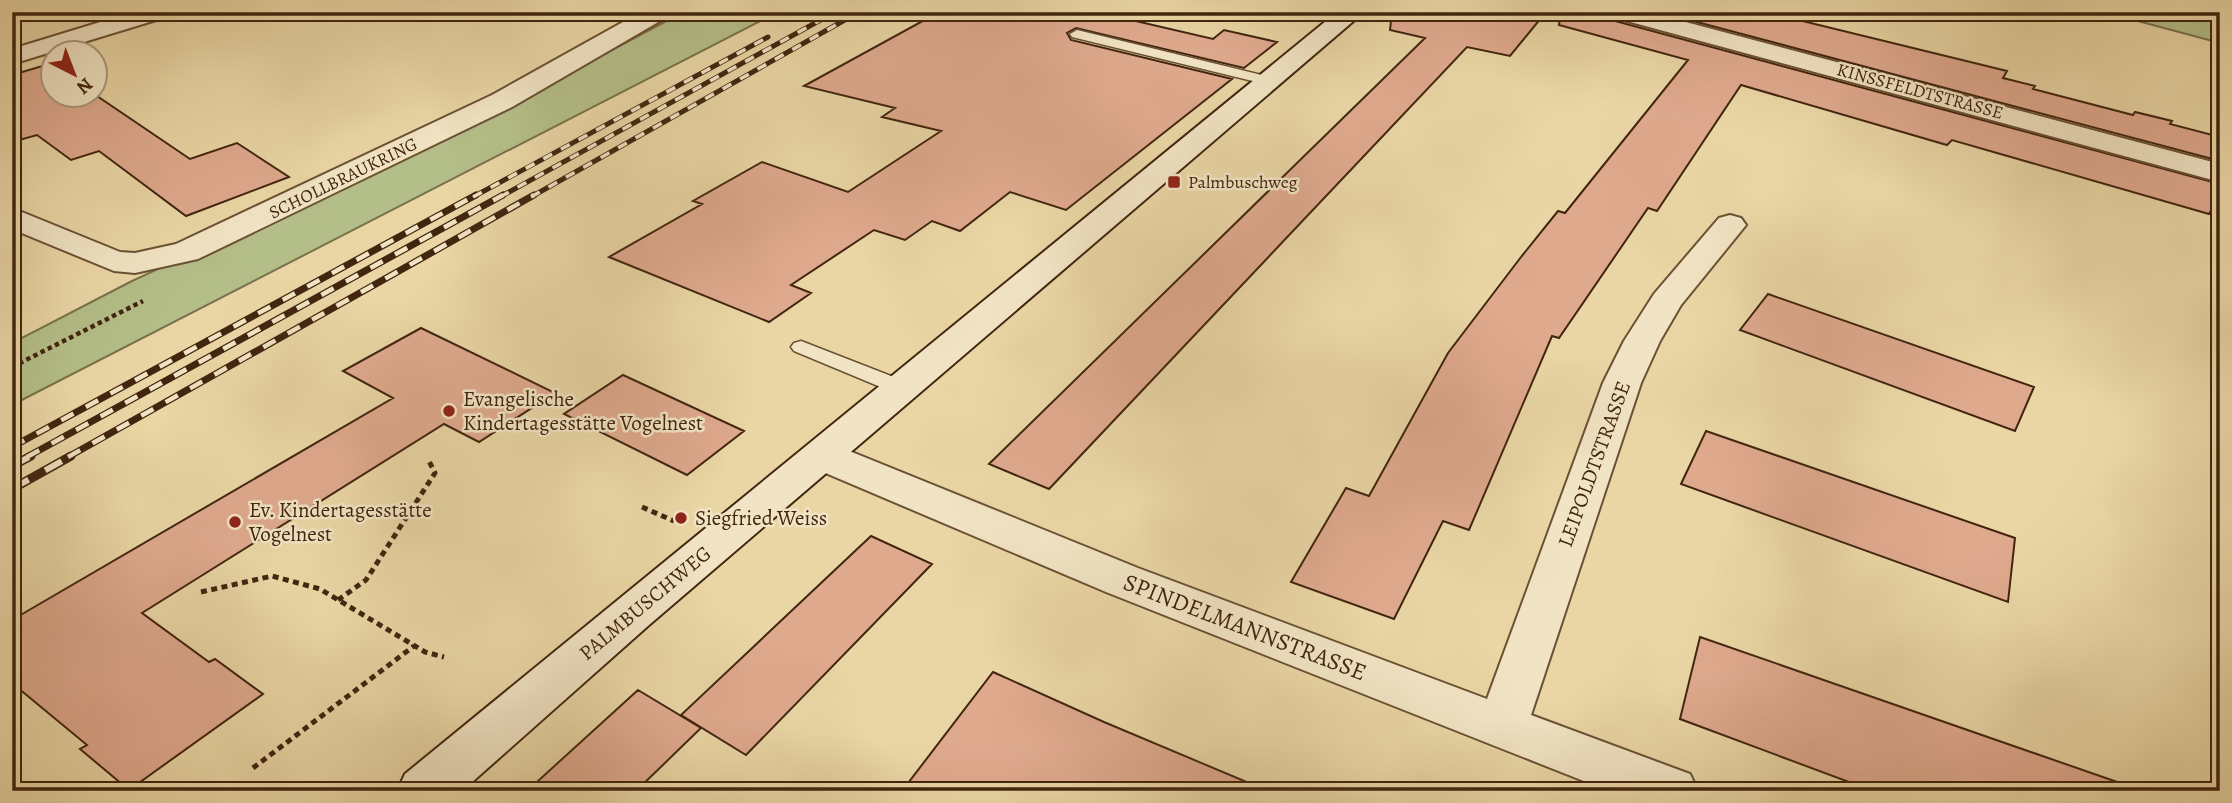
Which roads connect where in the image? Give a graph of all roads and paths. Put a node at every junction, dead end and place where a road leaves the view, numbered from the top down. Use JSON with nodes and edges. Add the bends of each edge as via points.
{"nodes":[{"id":1,"x":158,"y":12,"type":"edge"},
{"id":2,"x":659,"y":12,"type":"edge"},
{"id":3,"x":1352,"y":12,"type":"edge"},
{"id":4,"x":1620,"y":12,"type":"edge"},
{"id":5,"x":1077,"y":34,"type":"dead end"},
{"id":6,"x":12,"y":57,"type":"edge"},
{"id":7,"x":1269,"y":81,"type":"junction"},
{"id":8,"x":2220,"y":173,"type":"edge"},
{"id":9,"x":12,"y":217,"type":"edge"},
{"id":10,"x":1730,"y":226,"type":"dead end"},
{"id":11,"x":801,"y":347,"type":"dead end"},
{"id":12,"x":902,"y":388,"type":"junction"},
{"id":13,"x":823,"y":456,"type":"junction"},
{"id":14,"x":429,"y":461,"type":"dead end"},
{"id":15,"x":201,"y":592,"type":"dead end"},
{"id":16,"x":338,"y":600,"type":"junction"},
{"id":17,"x":414,"y":646,"type":"junction"},
{"id":18,"x":444,"y":656,"type":"dead end"},
{"id":19,"x":1502,"y":727,"type":"junction"},
{"id":20,"x":253,"y":768,"type":"dead end"},
{"id":21,"x":424,"y":791,"type":"edge"},
{"id":22,"x":1671,"y":791,"type":"edge"}],
"edges":[{"from":1,"to":6,"type":"street"},
{"from":2,"to":9,"type":"street","name":"SCHOLLBRAUKRING","via":[[502,101],[186,252],[135,263],[114,261]]},
{"from":3,"to":7,"type":"street","name":"PALMBUSCHWEG"},
{"from":4,"to":8,"type":"street","name":"KINSSFELDTSTRASSE"},
{"from":5,"to":7,"type":"lane"},
{"from":7,"to":12,"type":"street","name":"PALMBUSCHWEG"},
{"from":10,"to":19,"type":"street","name":"LEIPOLDTSTRASSE","via":[[1666,301],[1622,383]]},
{"from":11,"to":12,"type":"lane"},
{"from":12,"to":13,"type":"street","name":"PALMBUSCHWEG"},
{"from":13,"to":19,"type":"street","name":"SPINDELMANNSTRASSE","via":[[1122,580]]},
{"from":13,"to":21,"type":"street","name":"PALMBUSCHWEG"},
{"from":14,"to":16,"type":"path","via":[[435,473],[366,580]]},
{"from":15,"to":16,"type":"path","via":[[272,576],[320,589]]},
{"from":16,"to":17,"type":"path"},
{"from":17,"to":18,"type":"path"},
{"from":17,"to":20,"type":"path"},
{"from":19,"to":22,"type":"street","name":"SPINDELMANNSTRASSE"}]}
